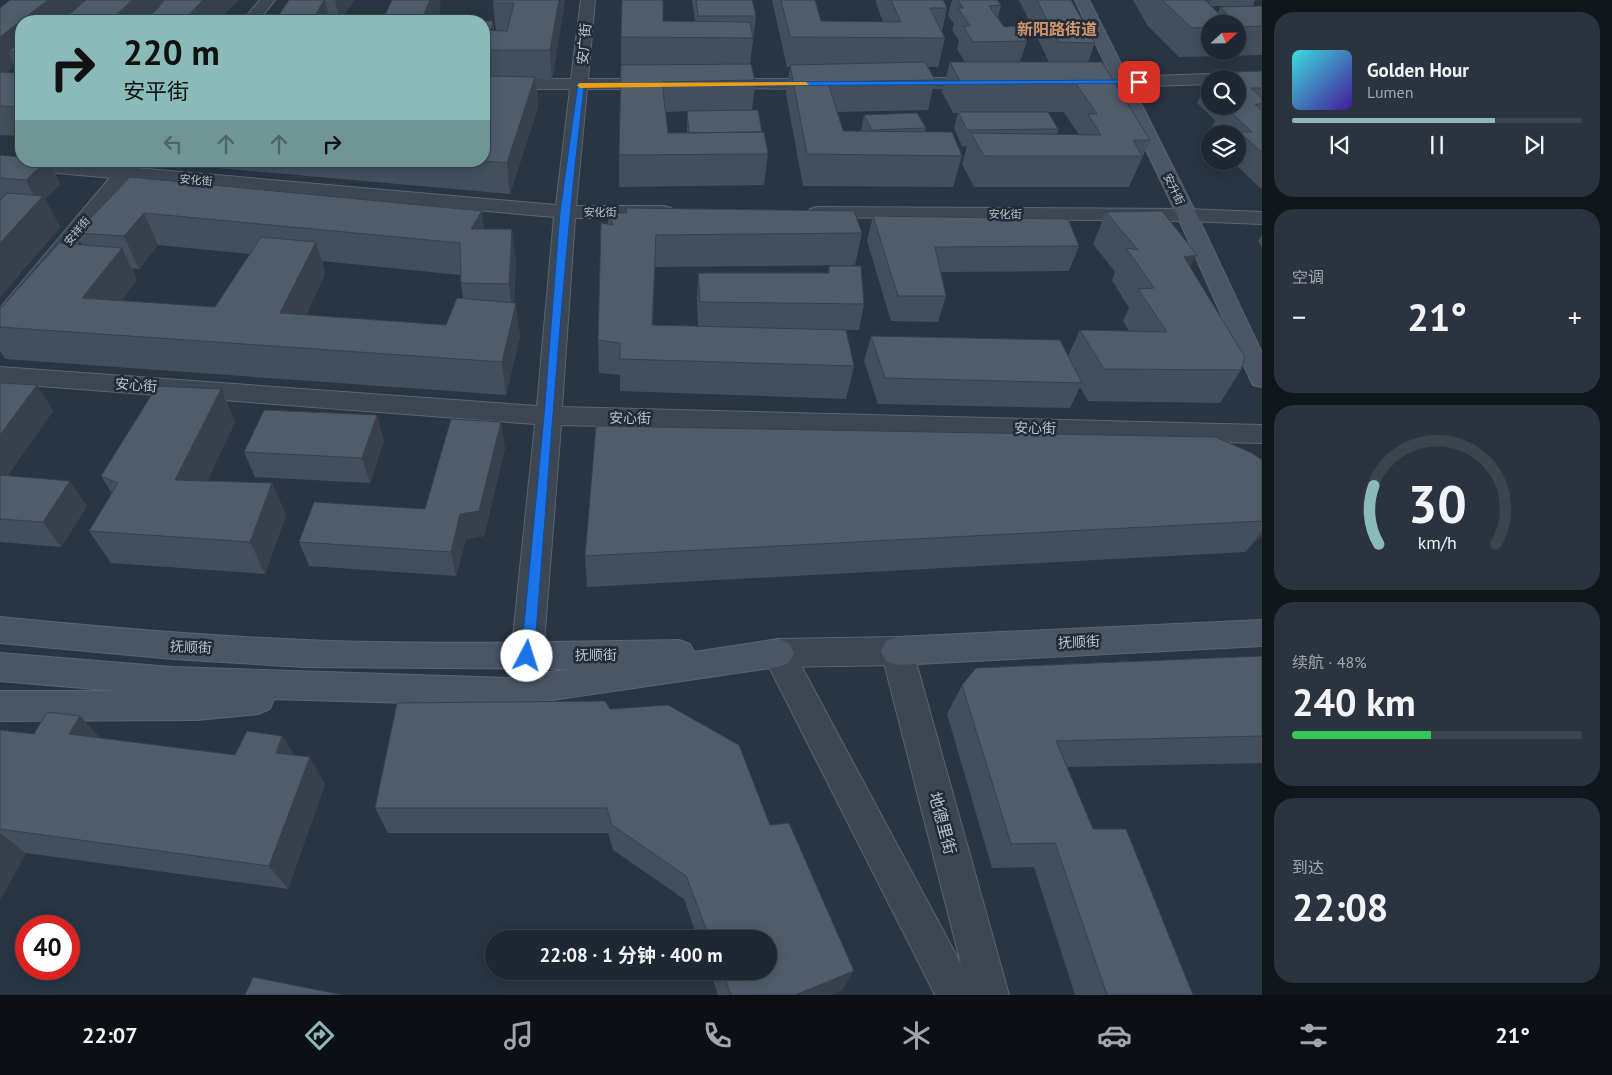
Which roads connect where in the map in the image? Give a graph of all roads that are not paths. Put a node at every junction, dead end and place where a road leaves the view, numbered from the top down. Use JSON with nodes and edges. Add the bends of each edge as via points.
{"nodes":[{"id":1,"x":268,"y":0,"type":"edge"},
{"id":2,"x":588,"y":0,"type":"edge"},
{"id":3,"x":1082,"y":0,"type":"edge"},
{"id":4,"x":255,"y":15,"type":"edge"},
{"id":5,"x":1201,"y":79,"type":"edge"},
{"id":6,"x":1121,"y":82,"type":"junction"},
{"id":7,"x":993,"y":83,"type":"edge"},
{"id":8,"x":1082,"y":83,"type":"edge"},
{"id":9,"x":490,"y":84,"type":"edge"},
{"id":10,"x":678,"y":84,"type":"edge"},
{"id":11,"x":698,"y":84,"type":"edge"},
{"id":12,"x":846,"y":84,"type":"edge"},
{"id":13,"x":885,"y":84,"type":"edge"},
{"id":14,"x":580,"y":85,"type":"junction"},
{"id":15,"x":0,"y":162,"type":"edge"},
{"id":16,"x":15,"y":163,"type":"edge"},
{"id":17,"x":108,"y":167,"type":"edge"},
{"id":18,"x":129,"y":168,"type":"edge"},
{"id":19,"x":565,"y":212,"type":"junction"},
{"id":20,"x":683,"y":212,"type":"edge"},
{"id":21,"x":802,"y":213,"type":"edge"},
{"id":22,"x":1187,"y":215,"type":"junction"},
{"id":23,"x":1262,"y":218,"type":"edge"},
{"id":24,"x":0,"y":323,"type":"edge"},
{"id":25,"x":0,"y":375,"type":"edge"},
{"id":26,"x":1262,"y":379,"type":"edge"},
{"id":27,"x":549,"y":416,"type":"junction"},
{"id":28,"x":1262,"y":434,"type":"edge"},
{"id":29,"x":0,"y":630,"type":"edge"},
{"id":30,"x":1262,"y":633,"type":"edge"},
{"id":31,"x":897,"y":650,"type":"junction"},
{"id":32,"x":778,"y":653,"type":"junction"},
{"id":33,"x":527,"y":656,"type":"junction"},
{"id":34,"x":0,"y":667,"type":"edge"},
{"id":35,"x":367,"y":688,"type":"junction"},
{"id":36,"x":0,"y":706,"type":"edge"},
{"id":37,"x":956,"y":995,"type":"edge"},
{"id":38,"x":989,"y":995,"type":"edge"}],
"edges":[{"from":1,"to":4,"type":"street"},
{"from":2,"to":14,"type":"street","name":"安广街"},
{"from":3,"to":6,"type":"main road","name":"安升街"},
{"from":5,"to":6,"type":"street"},
{"from":6,"to":8,"type":"street"},
{"from":6,"to":22,"type":"main road","name":"安升街"},
{"from":7,"to":13,"type":"street"},
{"from":9,"to":14,"type":"street"},
{"from":10,"to":14,"type":"street"},
{"from":11,"to":12,"type":"street"},
{"from":14,"to":19,"type":"street","name":"安广街"},
{"from":15,"to":16,"type":"street","name":"安化街"},
{"from":17,"to":18,"type":"street","name":"安化街"},
{"from":18,"to":19,"type":"street","name":"安化街"},
{"from":18,"to":24,"type":"street","name":"安祥街"},
{"from":19,"to":20,"type":"street","name":"安化街"},
{"from":19,"to":27,"type":"street","name":"安广街"},
{"from":21,"to":22,"type":"street","name":"安化街"},
{"from":22,"to":23,"type":"street","name":"安化街"},
{"from":22,"to":26,"type":"main road","name":"安升街"},
{"from":25,"to":27,"type":"street","name":"安心街"},
{"from":27,"to":28,"type":"street","name":"安心街"},
{"from":27,"to":33,"type":"street","name":"安广街"},
{"from":29,"to":33,"type":"main road","name":"抚顺街","via":[[120,643],[345,655]]},
{"from":30,"to":31,"type":"main road","name":"抚顺街"},
{"from":31,"to":32,"type":"street"},
{"from":31,"to":38,"type":"street","name":"地德里街"},
{"from":32,"to":33,"type":"main road","name":"抚顺街"},
{"from":32,"to":35,"type":"main road","name":"抚顺街","via":[[511,692]]},
{"from":32,"to":37,"type":"street"},
{"from":34,"to":35,"type":"main road","name":"抚顺街","via":[[172,681]]},
{"from":35,"to":36,"type":"main road","name":"抚顺街","via":[[197,705]]}]}
